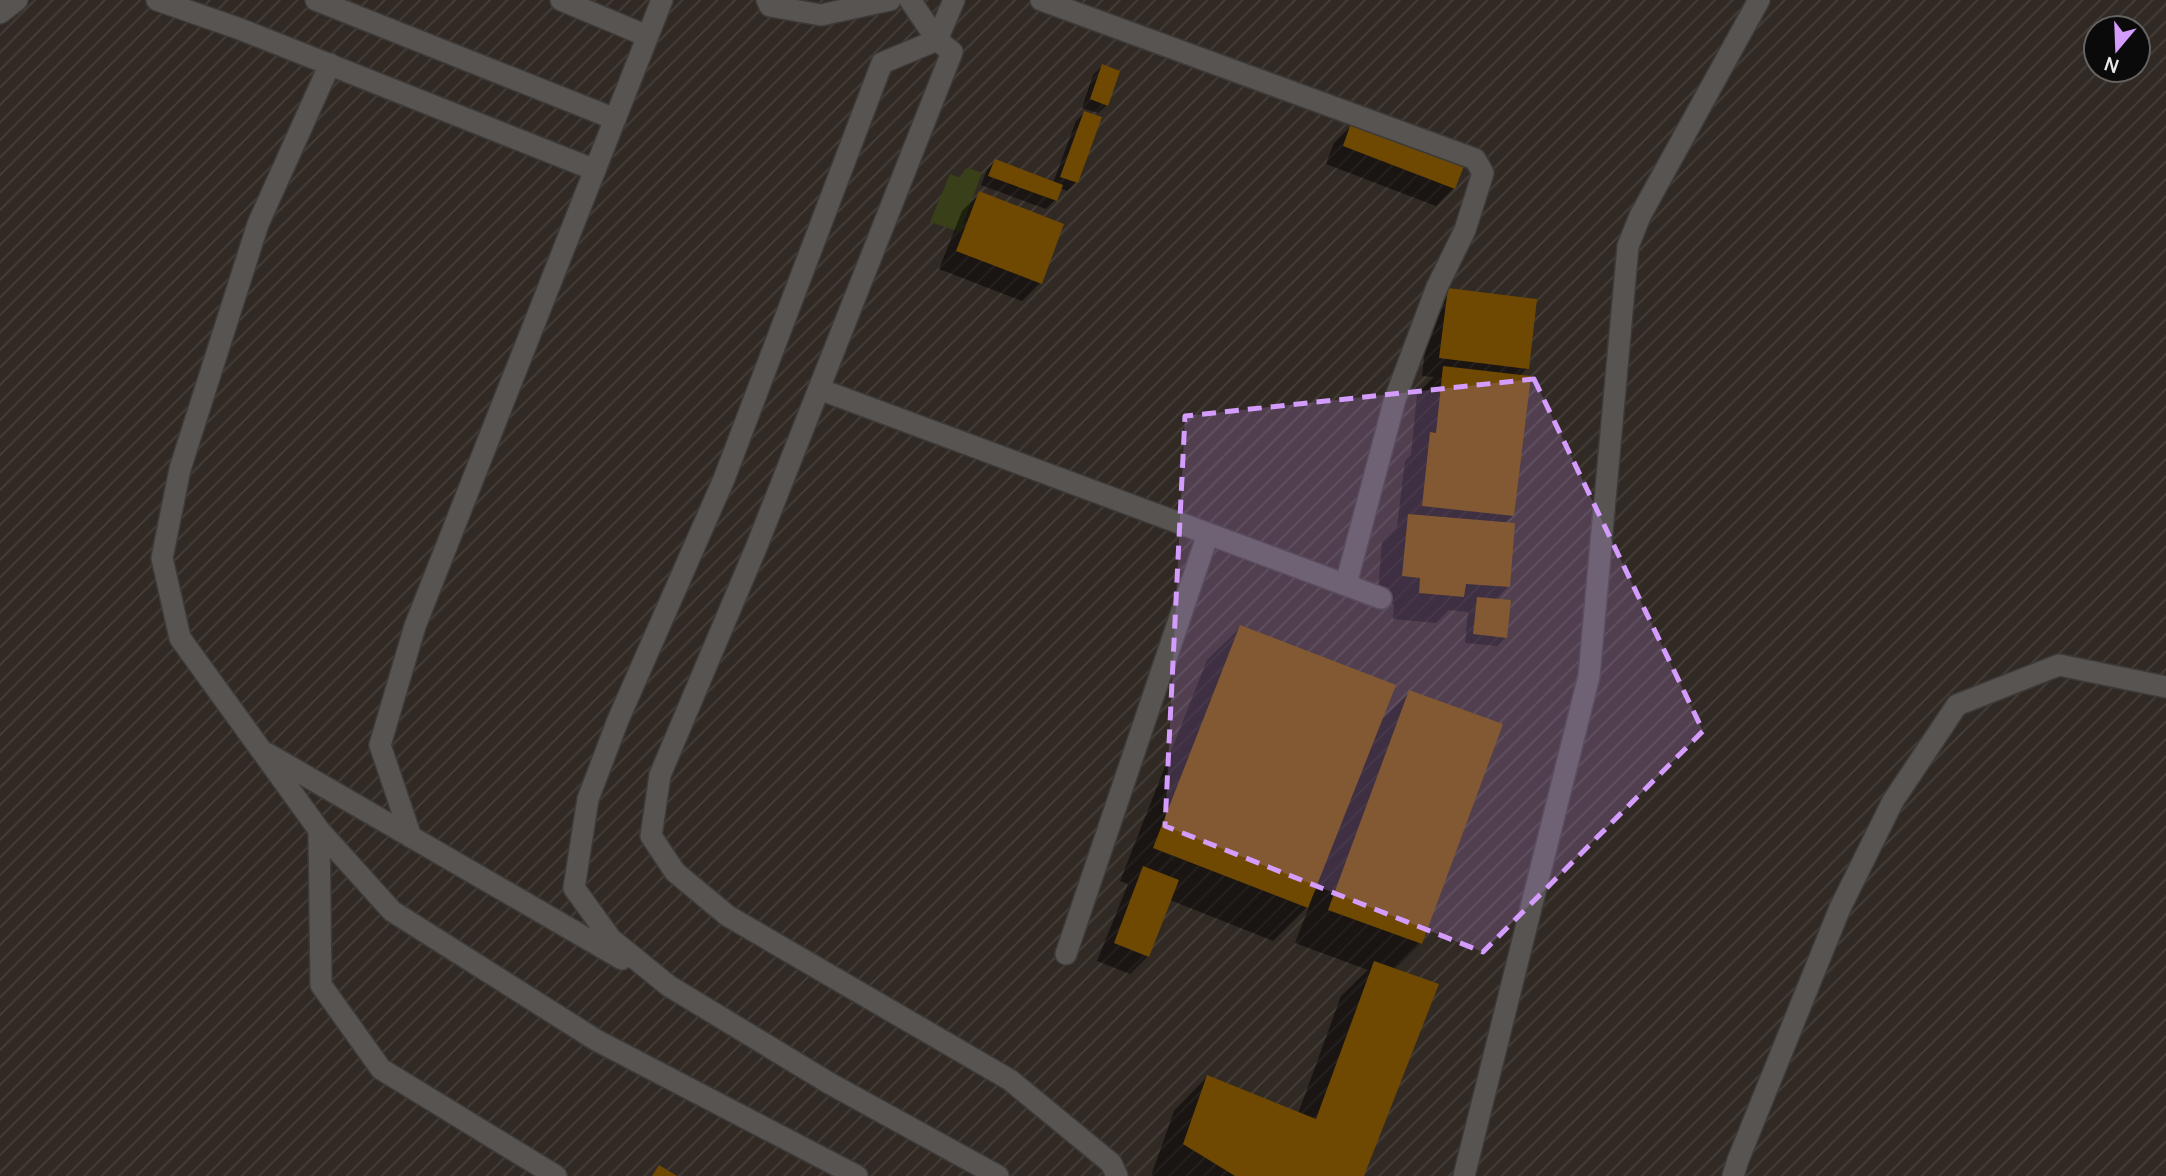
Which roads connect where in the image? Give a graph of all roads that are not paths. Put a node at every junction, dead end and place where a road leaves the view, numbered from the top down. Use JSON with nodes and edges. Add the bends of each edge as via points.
{"nodes":[{"id":1,"x":17,"y":0,"type":"edge"},
{"id":2,"x":157,"y":0,"type":"edge"},
{"id":3,"x":316,"y":0,"type":"edge"},
{"id":4,"x":561,"y":0,"type":"edge"},
{"id":5,"x":662,"y":0,"type":"edge"},
{"id":6,"x":766,"y":0,"type":"edge"},
{"id":7,"x":890,"y":0,"type":"edge"},
{"id":8,"x":910,"y":0,"type":"edge"},
{"id":9,"x":954,"y":0,"type":"edge"},
{"id":10,"x":1041,"y":0,"type":"edge"},
{"id":11,"x":1759,"y":0,"type":"edge"},
{"id":12,"x":0,"y":13,"type":"edge"},
{"id":13,"x":647,"y":36,"type":"junction"},
{"id":14,"x":937,"y":40,"type":"junction"},
{"id":15,"x":330,"y":64,"type":"junction"},
{"id":16,"x":615,"y":119,"type":"junction"},
{"id":17,"x":595,"y":170,"type":"junction"},
{"id":18,"x":819,"y":389,"type":"junction"},
{"id":19,"x":1208,"y":534,"type":"junction"},
{"id":20,"x":1346,"y":584,"type":"junction"},
{"id":21,"x":1381,"y":598,"type":"dead end"},
{"id":22,"x":2166,"y":687,"type":"edge"},
{"id":23,"x":262,"y":751,"type":"junction"},
{"id":24,"x":319,"y":830,"type":"junction"},
{"id":25,"x":411,"y":837,"type":"junction"},
{"id":26,"x":1066,"y":954,"type":"dead end"},
{"id":27,"x":687,"y":997,"type":"junction"},
{"id":28,"x":556,"y":1176,"type":"edge"},
{"id":29,"x":857,"y":1176,"type":"edge"},
{"id":30,"x":998,"y":1176,"type":"edge"},
{"id":31,"x":1117,"y":1176,"type":"edge"},
{"id":32,"x":1464,"y":1176,"type":"edge"},
{"id":33,"x":1733,"y":1176,"type":"edge"}],
"edges":[{"from":1,"to":12,"type":"lane"},
{"from":2,"to":15,"type":"lane"},
{"from":3,"to":16,"type":"lane"},
{"from":4,"to":13,"type":"lane"},
{"from":5,"to":13,"type":"lane"},
{"from":6,"to":7,"type":"lane","via":[[770,6],[821,15]]},
{"from":8,"to":14,"type":"lane"},
{"from":9,"to":14,"type":"lane"},
{"from":10,"to":20,"type":"lane","via":[[1475,159],[1482,173],[1479,185],[1395,399]]},
{"from":11,"to":32,"type":"lane","via":[[1640,216],[1628,246],[1588,676]]},
{"from":13,"to":16,"type":"lane"},
{"from":14,"to":18,"type":"lane","via":[[952,52]]},
{"from":14,"to":27,"type":"lane","via":[[882,63],[724,479],[588,799],[574,888],[611,939]]},
{"from":15,"to":17,"type":"lane"},
{"from":15,"to":23,"type":"lane","via":[[258,224],[180,469],[162,558],[180,638]]},
{"from":16,"to":17,"type":"lane"},
{"from":17,"to":25,"type":"lane","via":[[415,626],[380,745]]},
{"from":18,"to":19,"type":"lane"},
{"from":18,"to":31,"type":"lane","via":[[660,775],[651,836],[675,872],[728,916],[1010,1080],[1111,1163]]},
{"from":19,"to":20,"type":"lane"},
{"from":19,"to":26,"type":"lane"},
{"from":20,"to":21,"type":"lane"},
{"from":22,"to":33,"type":"lane","via":[[2059,665],[1957,705],[1893,801],[1840,908]]},
{"from":23,"to":24,"type":"lane"},
{"from":23,"to":25,"type":"lane"},
{"from":24,"to":28,"type":"lane","via":[[321,985],[381,1069]]},
{"from":24,"to":29,"type":"lane","via":[[392,911],[596,1040]]},
{"from":25,"to":27,"type":"lane"},
{"from":27,"to":30,"type":"lane","via":[[829,1083]]}]}
